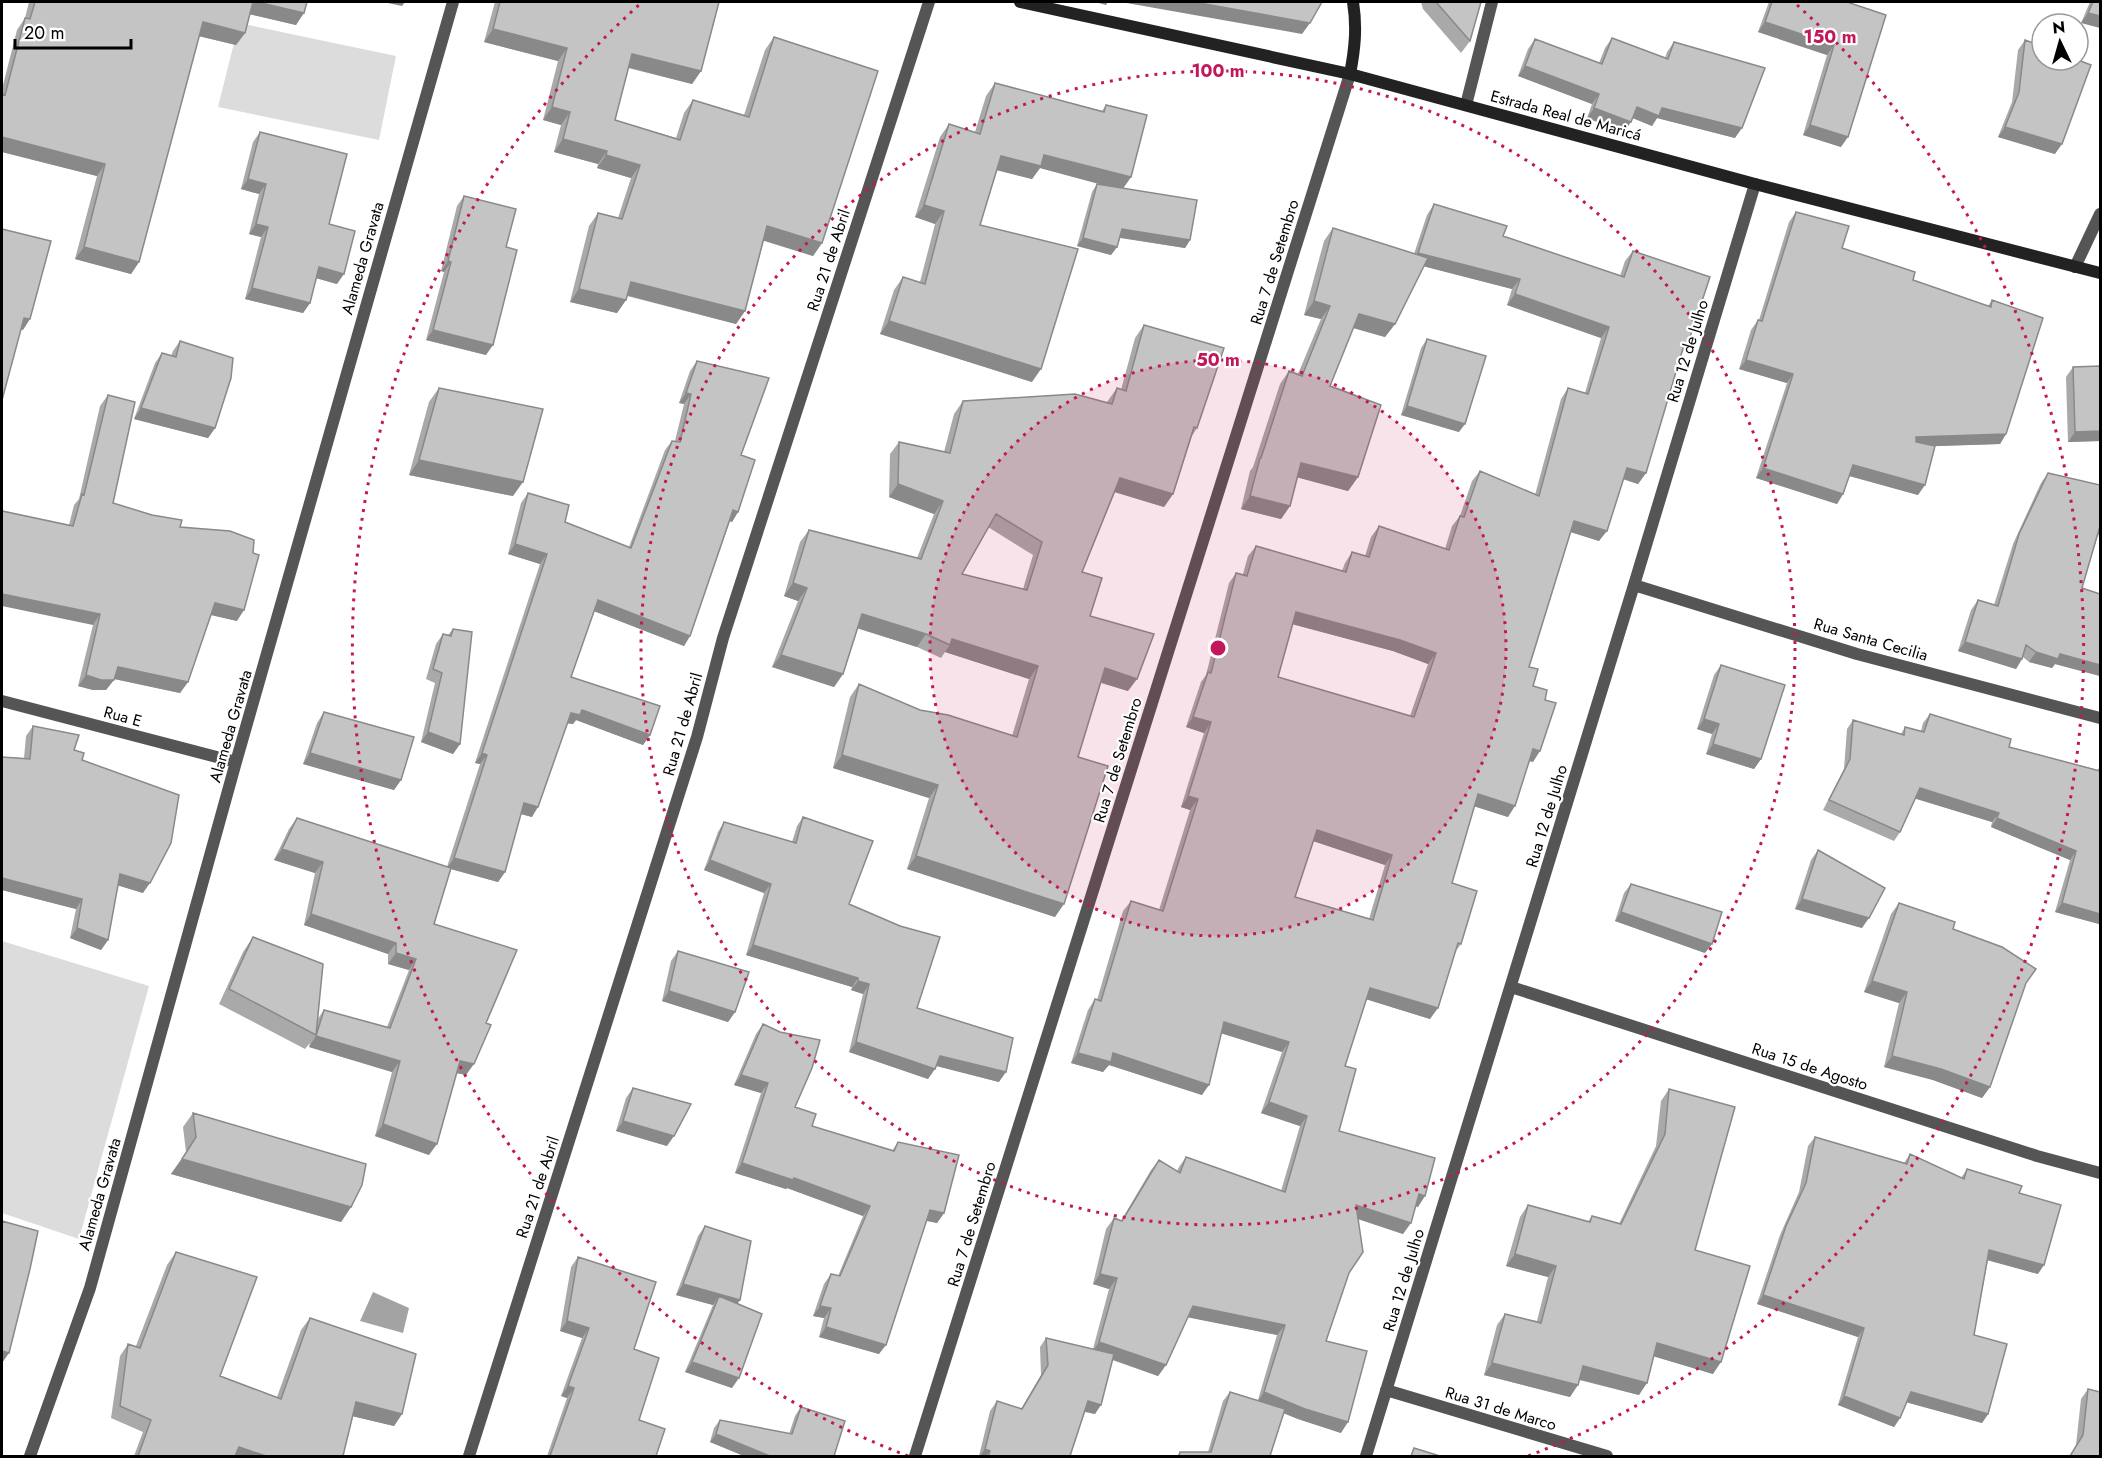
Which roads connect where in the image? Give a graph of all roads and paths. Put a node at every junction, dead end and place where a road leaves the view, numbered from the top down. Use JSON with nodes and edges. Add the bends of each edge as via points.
{"nodes":[{"id":1,"x":453,"y":2,"type":"edge"},
{"id":2,"x":929,"y":2,"type":"edge"},
{"id":3,"x":1020,"y":2,"type":"edge"},
{"id":4,"x":1353,"y":2,"type":"edge"},
{"id":5,"x":1492,"y":2,"type":"edge"},
{"id":6,"x":1350,"y":74,"type":"junction"},
{"id":7,"x":1466,"y":105,"type":"junction"},
{"id":8,"x":1755,"y":184,"type":"junction"},
{"id":9,"x":2100,"y":214,"type":"edge"},
{"id":10,"x":2075,"y":267,"type":"junction"},
{"id":11,"x":2100,"y":273,"type":"edge"},
{"id":12,"x":1634,"y":585,"type":"junction"},
{"id":13,"x":2,"y":701,"type":"edge"},
{"id":14,"x":2100,"y":718,"type":"edge"},
{"id":15,"x":236,"y":762,"type":"junction"},
{"id":16,"x":1510,"y":987,"type":"junction"},
{"id":17,"x":2100,"y":1173,"type":"edge"},
{"id":18,"x":1386,"y":1390,"type":"junction"},
{"id":19,"x":30,"y":1456,"type":"edge"},
{"id":20,"x":469,"y":1456,"type":"edge"},
{"id":21,"x":915,"y":1456,"type":"edge"},
{"id":22,"x":1366,"y":1456,"type":"edge"},
{"id":23,"x":1607,"y":1456,"type":"edge"}],
"edges":[{"from":1,"to":15,"type":"street","name":"Alameda Gravata"},
{"from":2,"to":20,"type":"street","name":"Rua 21 de Abril","via":[[723,638],[697,737]]},
{"from":3,"to":6,"type":"main road","name":"Estrada Real de Maricá"},
{"from":4,"to":6,"type":"main road","via":[[1356,33]]},
{"from":5,"to":7,"type":"street"},
{"from":6,"to":7,"type":"main road","name":"Estrada Real de Maricá"},
{"from":6,"to":21,"type":"street","name":"Rua 7 de Setembro"},
{"from":7,"to":8,"type":"main road","name":"Estrada Real de Maricá"},
{"from":8,"to":10,"type":"main road","name":"Estrada Real de Maricá"},
{"from":8,"to":12,"type":"street","name":"Rua 12 de Julho"},
{"from":9,"to":10,"type":"street"},
{"from":10,"to":11,"type":"main road","name":"Estrada Real de Maricá"},
{"from":12,"to":14,"type":"street","name":"Rua Santa Cecilia","via":[[1857,654]]},
{"from":12,"to":16,"type":"street","name":"Rua 12 de Julho"},
{"from":13,"to":15,"type":"street","name":"Rua E"},
{"from":15,"to":19,"type":"street","name":"Alameda Gravata","via":[[90,1288]]},
{"from":16,"to":17,"type":"street","name":"Rua 15 de Agosto"},
{"from":16,"to":18,"type":"street","name":"Rua 12 de Julho"},
{"from":18,"to":22,"type":"street","name":"Rua 12 de Julho"},
{"from":18,"to":23,"type":"street","name":"Rua 31 de Marco"}]}
